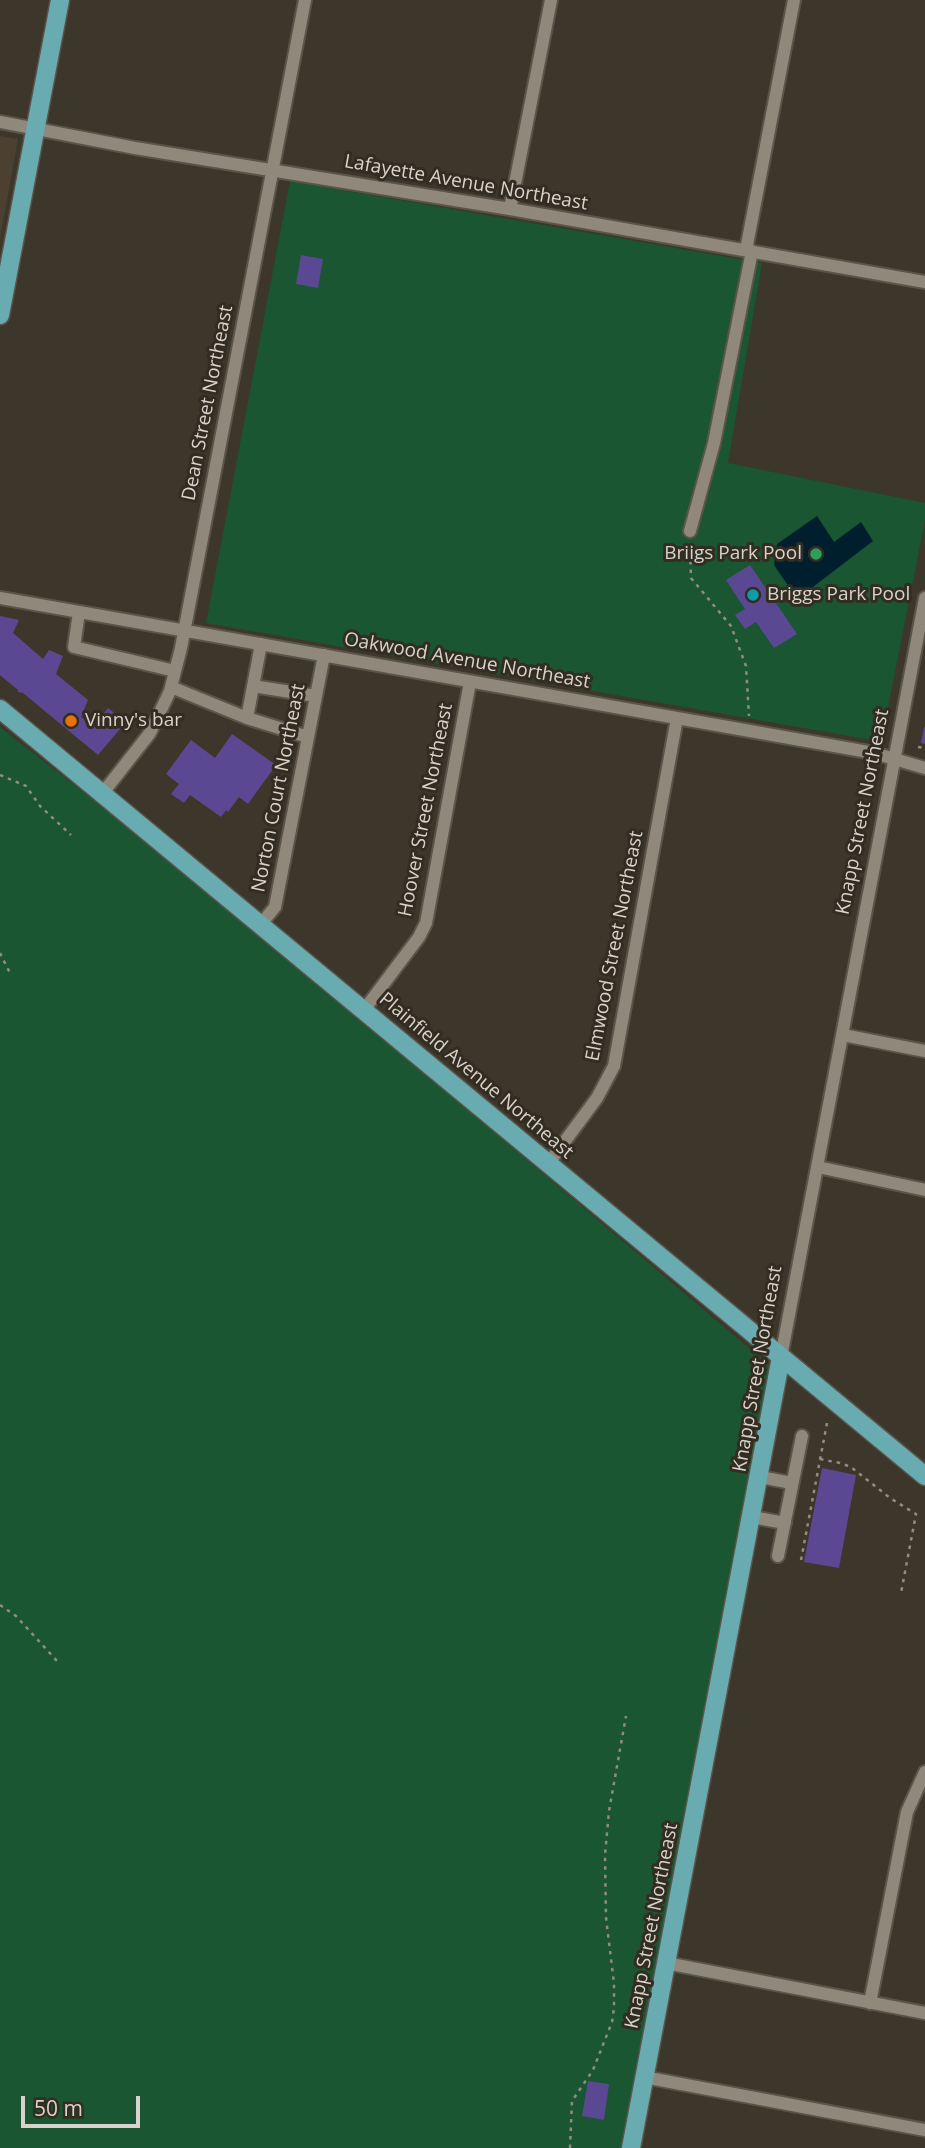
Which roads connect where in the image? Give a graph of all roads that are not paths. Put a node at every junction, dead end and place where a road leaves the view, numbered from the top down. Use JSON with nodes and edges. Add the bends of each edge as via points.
{"nodes":[{"id":1,"x":61,"y":0,"type":"edge"},
{"id":2,"x":305,"y":0,"type":"edge"},
{"id":3,"x":551,"y":0,"type":"edge"},
{"id":4,"x":794,"y":0,"type":"edge"},
{"id":5,"x":0,"y":122,"type":"edge"},
{"id":6,"x":36,"y":128,"type":"junction"},
{"id":7,"x":272,"y":170,"type":"junction"},
{"id":8,"x":510,"y":209,"type":"junction"},
{"id":9,"x":749,"y":250,"type":"junction"},
{"id":10,"x":925,"y":282,"type":"edge"},
{"id":11,"x":0,"y":315,"type":"edge"},
{"id":12,"x":690,"y":531,"type":"road end"},
{"id":13,"x":0,"y":598,"type":"edge"},
{"id":14,"x":925,"y":598,"type":"edge"},
{"id":15,"x":79,"y":612,"type":"junction"},
{"id":16,"x":184,"y":631,"type":"junction"},
{"id":17,"x":261,"y":644,"type":"junction"},
{"id":18,"x":324,"y":655,"type":"junction"},
{"id":19,"x":175,"y":671,"type":"junction"},
{"id":20,"x":470,"y":681,"type":"junction"},
{"id":21,"x":253,"y":686,"type":"junction"},
{"id":22,"x":171,"y":687,"type":"junction"},
{"id":23,"x":316,"y":696,"type":"junction"},
{"id":24,"x":0,"y":709,"type":"edge"},
{"id":25,"x":247,"y":718,"type":"junction"},
{"id":26,"x":677,"y":718,"type":"junction"},
{"id":27,"x":308,"y":737,"type":"junction"},
{"id":28,"x":894,"y":760,"type":"junction"},
{"id":29,"x":925,"y":768,"type":"edge"},
{"id":30,"x":102,"y":793,"type":"junction"},
{"id":31,"x":261,"y":924,"type":"junction"},
{"id":32,"x":364,"y":1010,"type":"junction"},
{"id":33,"x":843,"y":1035,"type":"junction"},
{"id":34,"x":925,"y":1051,"type":"edge"},
{"id":35,"x":548,"y":1164,"type":"junction"},
{"id":36,"x":818,"y":1167,"type":"junction"},
{"id":37,"x":925,"y":1190,"type":"edge"},
{"id":38,"x":781,"y":1357,"type":"junction"},
{"id":39,"x":802,"y":1436,"type":"dead end"},
{"id":40,"x":925,"y":1476,"type":"edge"},
{"id":41,"x":760,"y":1477,"type":"junction"},
{"id":42,"x":792,"y":1483,"type":"junction"},
{"id":43,"x":752,"y":1517,"type":"junction"},
{"id":44,"x":785,"y":1523,"type":"junction"},
{"id":45,"x":778,"y":1556,"type":"dead end"},
{"id":46,"x":925,"y":1772,"type":"edge"},
{"id":47,"x":666,"y":1964,"type":"junction"},
{"id":48,"x":870,"y":2003,"type":"junction"},
{"id":49,"x":925,"y":2013,"type":"edge"},
{"id":50,"x":645,"y":2077,"type":"junction"},
{"id":51,"x":925,"y":2130,"type":"edge"},
{"id":52,"x":631,"y":2148,"type":"edge"}],
"edges":[{"from":1,"to":6,"type":"main road"},
{"from":2,"to":7,"type":"street","name":"Dean Street Northeast"},
{"from":3,"to":8,"type":"street"},
{"from":4,"to":9,"type":"street"},
{"from":5,"to":6,"type":"street","name":"Lafayette Avenue Northeast"},
{"from":6,"to":7,"type":"street","name":"Lafayette Avenue Northeast"},
{"from":6,"to":11,"type":"main road"},
{"from":7,"to":8,"type":"street","name":"Lafayette Avenue Northeast"},
{"from":7,"to":16,"type":"street","name":"Dean Street Northeast"},
{"from":8,"to":9,"type":"street","name":"Lafayette Avenue Northeast"},
{"from":9,"to":10,"type":"street","name":"Lafayette Avenue Northeast"},
{"from":9,"to":12,"type":"street","via":[[714,443]]},
{"from":13,"to":15,"type":"street","name":"Oakwood Avenue Northeast"},
{"from":14,"to":28,"type":"street","name":"Knapp Street Northeast"},
{"from":15,"to":16,"type":"street","name":"Oakwood Avenue Northeast"},
{"from":15,"to":19,"type":"street","via":[[74,647]]},
{"from":16,"to":17,"type":"street","name":"Oakwood Avenue Northeast"},
{"from":16,"to":19,"type":"street","name":"Dean Street Northeast"},
{"from":17,"to":18,"type":"street","name":"Oakwood Avenue Northeast"},
{"from":17,"to":21,"type":"street"},
{"from":18,"to":20,"type":"street","name":"Oakwood Avenue Northeast"},
{"from":18,"to":23,"type":"street","name":"Norton Court Northeast"},
{"from":19,"to":22,"type":"street","name":"Dean Street Northeast"},
{"from":20,"to":26,"type":"street","name":"Oakwood Avenue Northeast"},
{"from":20,"to":32,"type":"street","name":"Hoover Street Northeast","via":[[426,923]]},
{"from":21,"to":23,"type":"street"},
{"from":21,"to":25,"type":"street"},
{"from":22,"to":25,"type":"street"},
{"from":22,"to":30,"type":"street","name":"Dean Street Northeast","via":[[150,733]]},
{"from":23,"to":27,"type":"street","name":"Norton Court Northeast"},
{"from":24,"to":30,"type":"main road","name":"Plainfield Avenue Northeast"},
{"from":25,"to":27,"type":"street"},
{"from":26,"to":28,"type":"street","name":"Oakwood Avenue Northeast"},
{"from":26,"to":35,"type":"street","name":"Elmwood Street Northeast","via":[[614,1066],[597,1098]]},
{"from":27,"to":31,"type":"street","name":"Norton Court Northeast","via":[[275,906]]},
{"from":28,"to":29,"type":"street","name":"Oakwood Avenue Northeast"},
{"from":28,"to":33,"type":"street","name":"Knapp Street Northeast"},
{"from":30,"to":31,"type":"main road","name":"Plainfield Avenue Northeast"},
{"from":31,"to":32,"type":"main road","name":"Plainfield Avenue Northeast"},
{"from":32,"to":35,"type":"main road","name":"Plainfield Avenue Northeast"},
{"from":33,"to":34,"type":"street"},
{"from":33,"to":36,"type":"street","name":"Knapp Street Northeast"},
{"from":35,"to":38,"type":"main road","name":"Plainfield Avenue Northeast"},
{"from":36,"to":37,"type":"street"},
{"from":36,"to":38,"type":"street","name":"Knapp Street Northeast"},
{"from":38,"to":40,"type":"main road","name":"Plainfield Avenue Northeast"},
{"from":38,"to":41,"type":"main road","name":"Knapp Street Northeast"},
{"from":39,"to":42,"type":"street"},
{"from":41,"to":42,"type":"street"},
{"from":41,"to":43,"type":"main road","name":"Knapp Street Northeast"},
{"from":42,"to":44,"type":"street"},
{"from":43,"to":44,"type":"street"},
{"from":43,"to":47,"type":"main road","name":"Knapp Street Northeast"},
{"from":44,"to":45,"type":"street"},
{"from":46,"to":48,"type":"street","via":[[907,1812]]},
{"from":47,"to":48,"type":"street"},
{"from":47,"to":50,"type":"main road","name":"Knapp Street Northeast"},
{"from":48,"to":49,"type":"street"},
{"from":50,"to":51,"type":"street"},
{"from":50,"to":52,"type":"main road","name":"Knapp Street Northeast"}]}
